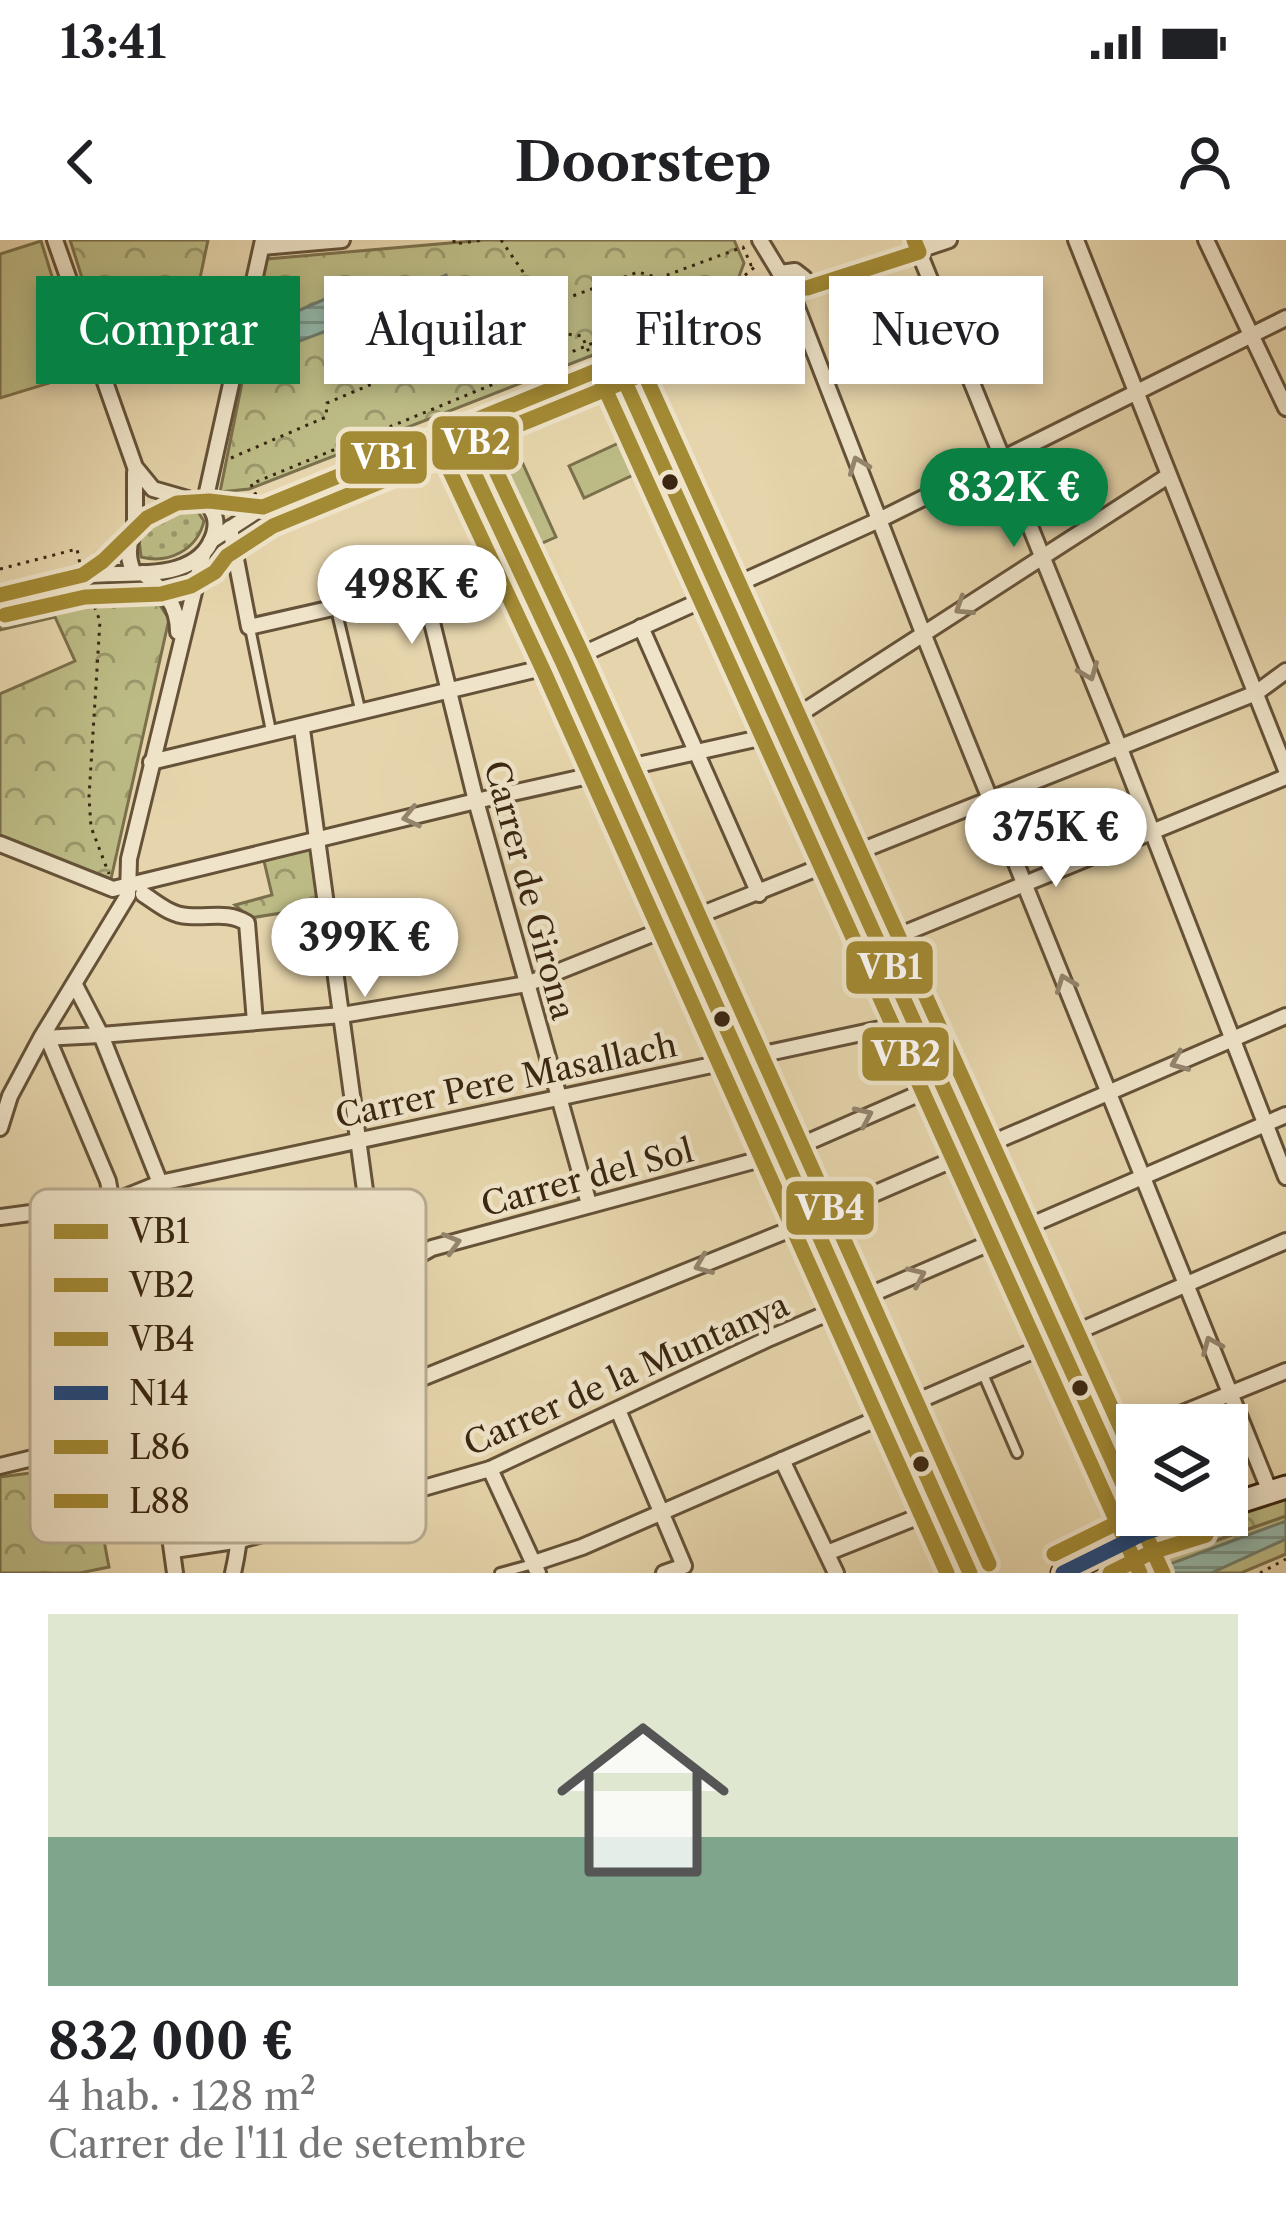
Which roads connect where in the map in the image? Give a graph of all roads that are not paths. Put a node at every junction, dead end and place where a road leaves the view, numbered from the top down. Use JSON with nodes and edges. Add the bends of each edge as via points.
{"nodes":[{"id":1,"x":55,"y":240,"type":"edge"},
{"id":2,"x":342,"y":240,"type":"edge"},
{"id":3,"x":760,"y":240,"type":"edge"},
{"id":4,"x":949,"y":240,"type":"edge"},
{"id":5,"x":1076,"y":240,"type":"edge"},
{"id":6,"x":1206,"y":240,"type":"edge"},
{"id":7,"x":263,"y":244,"type":"edge"},
{"id":8,"x":917,"y":246,"type":"edge"},
{"id":9,"x":780,"y":273,"type":"junction"},
{"id":10,"x":778,"y":276,"type":"edge"},
{"id":11,"x":807,"y":288,"type":"junction"},
{"id":12,"x":805,"y":295,"type":"edge"},
{"id":13,"x":1286,"y":318,"type":"edge"},
{"id":14,"x":805,"y":328,"type":"edge"},
{"id":15,"x":1250,"y":335,"type":"junction"},
{"id":16,"x":592,"y":372,"type":"edge"},
{"id":17,"x":626,"y":384,"type":"edge"},
{"id":18,"x":1136,"y":392,"type":"junction"},
{"id":19,"x":1286,"y":408,"type":"edge"},
{"id":20,"x":453,"y":428,"type":"junction"},
{"id":21,"x":1003,"y":458,"type":"junction"},
{"id":22,"x":135,"y":466,"type":"junction"},
{"id":23,"x":1168,"y":476,"type":"junction"},
{"id":24,"x":188,"y":499,"type":"junction"},
{"id":25,"x":205,"y":501,"type":"junction"},
{"id":26,"x":262,"y":507,"type":"junction"},
{"id":27,"x":879,"y":520,"type":"junction"},
{"id":28,"x":230,"y":528,"type":"junction"},
{"id":29,"x":135,"y":529,"type":"junction"},
{"id":30,"x":207,"y":548,"type":"junction"},
{"id":31,"x":1042,"y":556,"type":"junction"},
{"id":32,"x":518,"y":566,"type":"junction"},
{"id":33,"x":138,"y":572,"type":"junction"},
{"id":34,"x":82,"y":576,"type":"junction"},
{"id":35,"x":424,"y":590,"type":"junction"},
{"id":36,"x":720,"y":592,"type":"junction"},
{"id":37,"x":0,"y":595,"type":"edge"},
{"id":38,"x":336,"y":609,"type":"junction"},
{"id":39,"x":249,"y":627,"type":"junction"},
{"id":40,"x":641,"y":628,"type":"junction"},
{"id":41,"x":923,"y":632,"type":"junction"},
{"id":42,"x":176,"y":655,"type":"junction"},
{"id":43,"x":563,"y":663,"type":"junction"},
{"id":44,"x":1286,"y":671,"type":"edge"},
{"id":45,"x":449,"y":692,"type":"junction"},
{"id":46,"x":1256,"y":693,"type":"junction"},
{"id":47,"x":362,"y":714,"type":"junction"},
{"id":48,"x":780,"y":726,"type":"junction"},
{"id":49,"x":302,"y":729,"type":"junction"},
{"id":50,"x":272,"y":736,"type":"junction"},
{"id":51,"x":1119,"y":746,"type":"junction"},
{"id":52,"x":698,"y":754,"type":"junction"},
{"id":53,"x":151,"y":762,"type":"junction"},
{"id":54,"x":611,"y":773,"type":"junction"},
{"id":55,"x":1286,"y":773,"type":"edge"},
{"id":56,"x":991,"y":796,"type":"junction"},
{"id":57,"x":476,"y":801,"type":"junction"},
{"id":58,"x":1152,"y":832,"type":"junction"},
{"id":59,"x":317,"y":839,"type":"junction"},
{"id":60,"x":0,"y":844,"type":"edge"},
{"id":61,"x":841,"y":860,"type":"junction"},
{"id":62,"x":1026,"y":883,"type":"junction"},
{"id":63,"x":136,"y":890,"type":"junction"},
{"id":64,"x":759,"y":894,"type":"junction"},
{"id":65,"x":680,"y":926,"type":"junction"},
{"id":66,"x":878,"y":944,"type":"junction"},
{"id":67,"x":527,"y":984,"type":"junction"},
{"id":68,"x":75,"y":985,"type":"junction"},
{"id":69,"x":342,"y":1015,"type":"junction"},
{"id":70,"x":1286,"y":1016,"type":"edge"},
{"id":71,"x":255,"y":1022,"type":"junction"},
{"id":72,"x":913,"y":1022,"type":"junction"},
{"id":73,"x":101,"y":1035,"type":"junction"},
{"id":74,"x":44,"y":1038,"type":"junction"},
{"id":75,"x":1232,"y":1040,"type":"junction"},
{"id":76,"x":740,"y":1058,"type":"junction"},
{"id":77,"x":941,"y":1084,"type":"junction"},
{"id":78,"x":1108,"y":1092,"type":"junction"},
{"id":79,"x":5,"y":1095,"type":"edge"},
{"id":80,"x":559,"y":1096,"type":"junction"},
{"id":81,"x":1286,"y":1115,"type":"edge"},
{"id":82,"x":1266,"y":1123,"type":"junction"},
{"id":83,"x":0,"y":1128,"type":"edge"},
{"id":84,"x":359,"y":1139,"type":"junction"},
{"id":85,"x":782,"y":1153,"type":"junction"},
{"id":86,"x":972,"y":1153,"type":"junction"},
{"id":87,"x":1141,"y":1177,"type":"junction"},
{"id":88,"x":1286,"y":1177,"type":"edge"},
{"id":89,"x":160,"y":1184,"type":"junction"},
{"id":90,"x":110,"y":1189,"type":"edge"},
{"id":91,"x":147,"y":1189,"type":"edge"},
{"id":92,"x":162,"y":1189,"type":"edge"},
{"id":93,"x":365,"y":1189,"type":"edge"},
{"id":94,"x":589,"y":1204,"type":"junction"},
{"id":95,"x":30,"y":1213,"type":"edge"},
{"id":96,"x":0,"y":1217,"type":"edge"},
{"id":97,"x":811,"y":1221,"type":"junction"},
{"id":98,"x":1008,"y":1235,"type":"junction"},
{"id":99,"x":1286,"y":1241,"type":"edge"},
{"id":100,"x":426,"y":1251,"type":"edge"},
{"id":101,"x":1186,"y":1286,"type":"junction"},
{"id":102,"x":852,"y":1305,"type":"junction"},
{"id":103,"x":1057,"y":1340,"type":"junction"},
{"id":104,"x":1286,"y":1371,"type":"edge"},
{"id":105,"x":982,"y":1373,"type":"junction"},
{"id":106,"x":426,"y":1376,"type":"edge"},
{"id":107,"x":1231,"y":1393,"type":"junction"},
{"id":108,"x":1204,"y":1404,"type":"edge"},
{"id":109,"x":898,"y":1409,"type":"junction"},
{"id":110,"x":618,"y":1410,"type":"junction"},
{"id":111,"x":1116,"y":1440,"type":"edge"},
{"id":112,"x":1105,"y":1444,"type":"junction"},
{"id":113,"x":1017,"y":1453,"type":"dead end"},
{"id":114,"x":30,"y":1459,"type":"edge"},
{"id":115,"x":782,"y":1460,"type":"junction"},
{"id":116,"x":0,"y":1466,"type":"edge"},
{"id":117,"x":490,"y":1469,"type":"junction"},
{"id":118,"x":426,"y":1487,"type":"edge"},
{"id":119,"x":1278,"y":1490,"type":"edge"},
{"id":120,"x":1248,"y":1500,"type":"edge"},
{"id":121,"x":940,"y":1508,"type":"junction"},
{"id":122,"x":662,"y":1511,"type":"junction"},
{"id":123,"x":1156,"y":1536,"type":"edge"},
{"id":124,"x":1148,"y":1540,"type":"junction"},
{"id":125,"x":173,"y":1543,"type":"edge"},
{"id":126,"x":221,"y":1543,"type":"edge"},
{"id":127,"x":240,"y":1543,"type":"edge"},
{"id":128,"x":174,"y":1550,"type":"junction"},
{"id":129,"x":827,"y":1552,"type":"junction"},
{"id":130,"x":536,"y":1568,"type":"edge"},
{"id":131,"x":685,"y":1569,"type":"edge"},
{"id":132,"x":966,"y":1572,"type":"edge"},
{"id":133,"x":175,"y":1573,"type":"edge"},
{"id":134,"x":233,"y":1573,"type":"edge"},
{"id":135,"x":500,"y":1573,"type":"edge"},
{"id":136,"x":664,"y":1573,"type":"edge"},
{"id":137,"x":836,"y":1573,"type":"edge"},
{"id":138,"x":1063,"y":1573,"type":"edge"},
{"id":139,"x":1163,"y":1573,"type":"edge"}],
"edges":[{"from":1,"to":22,"type":"street"},
{"from":2,"to":7,"type":"street"},
{"from":3,"to":9,"type":"street"},
{"from":4,"to":8,"type":"street"},
{"from":5,"to":18,"type":"street"},
{"from":6,"to":15,"type":"street"},
{"from":7,"to":25,"type":"street"},
{"from":8,"to":11,"type":"street"},
{"from":8,"to":21,"type":"street"},
{"from":9,"to":10,"type":"street"},
{"from":9,"to":11,"type":"street","via":[[800,274]]},
{"from":11,"to":12,"type":"street"},
{"from":13,"to":15,"type":"street"},
{"from":27,"to":14,"type":"street","one_way":true},
{"from":15,"to":18,"type":"street"},
{"from":15,"to":19,"type":"street"},
{"from":16,"to":20,"type":"street"},
{"from":17,"to":36,"type":"street"},
{"from":18,"to":21,"type":"street"},
{"from":18,"to":23,"type":"street"},
{"from":20,"to":26,"type":"street"},
{"from":20,"to":32,"type":"street"},
{"from":21,"to":27,"type":"street"},
{"from":21,"to":31,"type":"street"},
{"from":22,"to":24,"type":"street","via":[[153,489]]},
{"from":22,"to":29,"type":"street"},
{"from":23,"to":31,"type":"street"},
{"from":23,"to":46,"type":"street"},
{"from":24,"to":25,"type":"street"},
{"from":24,"to":29,"type":"street","via":[[154,511]]},
{"from":25,"to":26,"type":"street"},
{"from":25,"to":30,"type":"street","via":[[215,516]]},
{"from":26,"to":28,"type":"street"},
{"from":27,"to":36,"type":"street"},
{"from":27,"to":41,"type":"street"},
{"from":28,"to":30,"type":"street"},
{"from":28,"to":39,"type":"street"},
{"from":29,"to":33,"type":"street","via":[[126,554]]},
{"from":29,"to":34,"type":"street"},
{"from":30,"to":33,"type":"street","via":[[169,571]]},
{"from":30,"to":42,"type":"street"},
{"from":31,"to":41,"type":"street","one_way":true},
{"from":31,"to":51,"type":"street","one_way":true},
{"from":32,"to":35,"type":"street"},
{"from":32,"to":43,"type":"street"},
{"from":33,"to":34,"type":"street"},
{"from":33,"to":42,"type":"street","via":[[177,614]]},
{"from":34,"to":37,"type":"street"},
{"from":35,"to":38,"type":"street"},
{"from":35,"to":45,"type":"street","name":"Carrer de Girona"},
{"from":36,"to":40,"type":"street"},
{"from":36,"to":48,"type":"street"},
{"from":38,"to":39,"type":"street"},
{"from":38,"to":47,"type":"lane"},
{"from":39,"to":50,"type":"lane"},
{"from":40,"to":43,"type":"street"},
{"from":40,"to":52,"type":"street"},
{"from":41,"to":48,"type":"street"},
{"from":41,"to":56,"type":"street"},
{"from":42,"to":53,"type":"street"},
{"from":43,"to":45,"type":"street"},
{"from":43,"to":54,"type":"street"},
{"from":44,"to":46,"type":"street"},
{"from":45,"to":47,"type":"street"},
{"from":45,"to":57,"type":"street","name":"Carrer de Girona"},
{"from":46,"to":51,"type":"street"},
{"from":46,"to":55,"type":"street"},
{"from":47,"to":49,"type":"street"},
{"from":48,"to":52,"type":"street"},
{"from":48,"to":61,"type":"street"},
{"from":49,"to":50,"type":"street"},
{"from":49,"to":59,"type":"street"},
{"from":50,"to":53,"type":"street"},
{"from":51,"to":56,"type":"street"},
{"from":51,"to":58,"type":"street"},
{"from":52,"to":54,"type":"street"},
{"from":52,"to":64,"type":"street"},
{"from":53,"to":63,"type":"street","via":[[129,859]]},
{"from":54,"to":57,"type":"street"},
{"from":54,"to":65,"type":"street"},
{"from":55,"to":58,"type":"street"},
{"from":56,"to":61,"type":"street"},
{"from":56,"to":62,"type":"street"},
{"from":57,"to":59,"type":"street","one_way":true},
{"from":57,"to":67,"type":"street","name":"Carrer de Girona"},
{"from":58,"to":62,"type":"street"},
{"from":58,"to":75,"type":"street"},
{"from":59,"to":63,"type":"street"},
{"from":59,"to":69,"type":"street"},
{"from":60,"to":63,"type":"street","via":[[113,890]]},
{"from":61,"to":64,"type":"street"},
{"from":61,"to":66,"type":"street"},
{"from":62,"to":66,"type":"street"},
{"from":78,"to":62,"type":"street","one_way":true},
{"from":63,"to":68,"type":"street"},
{"from":63,"to":71,"type":"street","via":[[185,916],[247,922]]},
{"from":64,"to":65,"type":"street"},
{"from":65,"to":67,"type":"street"},
{"from":65,"to":76,"type":"street"},
{"from":66,"to":72,"type":"street"},
{"from":67,"to":69,"type":"street"},
{"from":67,"to":80,"type":"street","name":"Carrer de Girona"},
{"from":68,"to":73,"type":"street"},
{"from":68,"to":74,"type":"street"},
{"from":69,"to":71,"type":"street"},
{"from":69,"to":84,"type":"street"},
{"from":70,"to":75,"type":"street"},
{"from":71,"to":73,"type":"street"},
{"from":72,"to":76,"type":"street","name":"Carrer Pere Masallach"},
{"from":72,"to":77,"type":"street"},
{"from":73,"to":74,"type":"street"},
{"from":73,"to":89,"type":"street"},
{"from":74,"to":79,"type":"street"},
{"from":74,"to":90,"type":"street"},
{"from":75,"to":78,"type":"street","one_way":true},
{"from":75,"to":82,"type":"street"},
{"from":76,"to":80,"type":"street","name":"Carrer Pere Masallach"},
{"from":76,"to":85,"type":"street"},
{"from":85,"to":77,"type":"street","name":"Carrer del Sol","one_way":true},
{"from":77,"to":86,"type":"street"},
{"from":78,"to":86,"type":"street"},
{"from":78,"to":87,"type":"street"},
{"from":79,"to":83,"type":"street"},
{"from":80,"to":84,"type":"street","name":"Carrer Pere Masallach"},
{"from":80,"to":94,"type":"street","name":"Carrer de Girona"},
{"from":81,"to":82,"type":"street","name":"Carrer de la Muntanya"},
{"from":82,"to":87,"type":"street","name":"Carrer de la Muntanya"},
{"from":82,"to":88,"type":"street"},
{"from":84,"to":89,"type":"street","name":"Carrer Pere Masallach"},
{"from":84,"to":93,"type":"street"},
{"from":85,"to":94,"type":"street","name":"Carrer del Sol"},
{"from":85,"to":97,"type":"street"},
{"from":86,"to":97,"type":"street"},
{"from":86,"to":98,"type":"street"},
{"from":87,"to":98,"type":"street","name":"Carrer de la Muntanya"},
{"from":87,"to":101,"type":"street"},
{"from":89,"to":91,"type":"street","name":"Carrer Pere Masallach"},
{"from":89,"to":92,"type":"street"},
{"from":100,"to":94,"type":"street","name":"Carrer del Sol","one_way":true},
{"from":95,"to":96,"type":"street","name":"Carrer Pere Masallach"},
{"from":97,"to":102,"type":"street"},
{"from":97,"to":106,"type":"street","one_way":true},
{"from":102,"to":98,"type":"street","name":"Carrer de la Muntanya","one_way":true},
{"from":98,"to":103,"type":"street"},
{"from":99,"to":101,"type":"street"},
{"from":101,"to":103,"type":"street"},
{"from":107,"to":101,"type":"street","one_way":true},
{"from":102,"to":109,"type":"street"},
{"from":102,"to":110,"type":"street","name":"Carrer de la Muntanya"},
{"from":103,"to":105,"type":"street"},
{"from":103,"to":112,"type":"street"},
{"from":104,"to":107,"type":"street"},
{"from":105,"to":109,"type":"street"},
{"from":105,"to":113,"type":"lane"},
{"from":107,"to":108,"type":"street"},
{"from":107,"to":119,"type":"street"},
{"from":109,"to":115,"type":"street"},
{"from":109,"to":121,"type":"street"},
{"from":110,"to":117,"type":"street","name":"Carrer de la Muntanya"},
{"from":110,"to":122,"type":"street"},
{"from":111,"to":112,"type":"street"},
{"from":112,"to":124,"type":"street"},
{"from":114,"to":116,"type":"street","name":"Carrer del Sol"},
{"from":115,"to":122,"type":"street"},
{"from":115,"to":129,"type":"street"},
{"from":117,"to":118,"type":"street","name":"Carrer de la Muntanya"},
{"from":117,"to":130,"type":"street"},
{"from":119,"to":120,"type":"street"},
{"from":121,"to":129,"type":"street"},
{"from":121,"to":132,"type":"street"},
{"from":122,"to":130,"type":"street"},
{"from":122,"to":131,"type":"street"},
{"from":123,"to":124,"type":"street"},
{"from":124,"to":138,"type":"street"},
{"from":124,"to":139,"type":"street"},
{"from":125,"to":128,"type":"street"},
{"from":126,"to":128,"type":"street","name":"Carrer de la Muntanya"},
{"from":127,"to":134,"type":"street"},
{"from":128,"to":133,"type":"street"},
{"from":129,"to":137,"type":"street"},
{"from":130,"to":135,"type":"lane"},
{"from":131,"to":136,"type":"street"}]}
